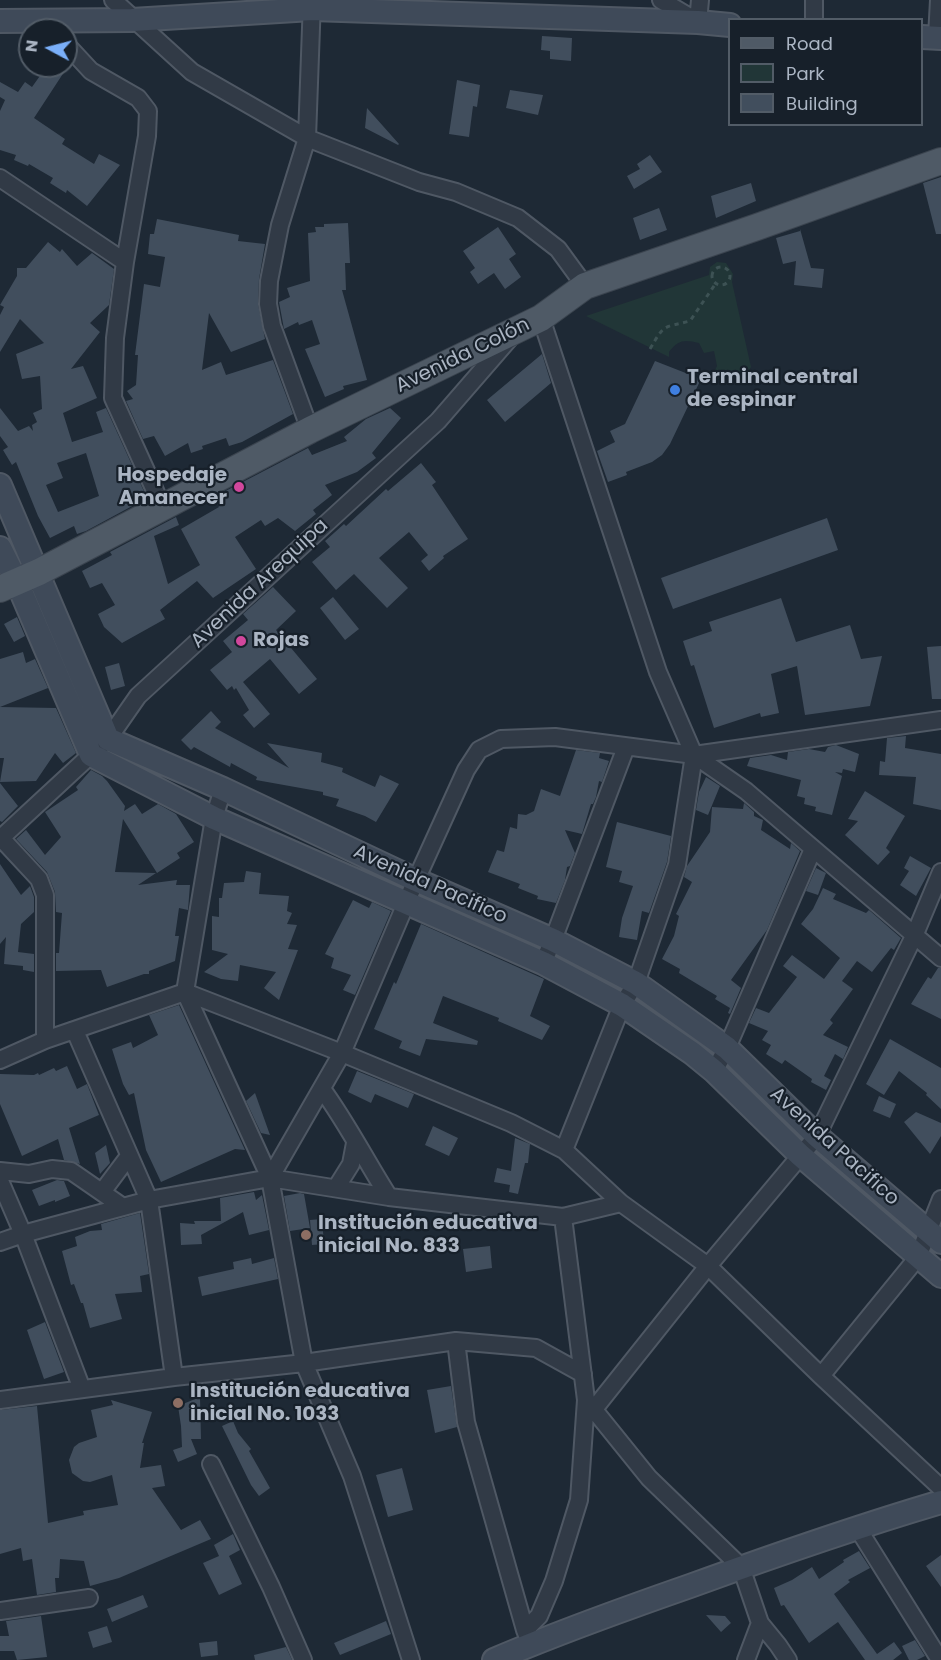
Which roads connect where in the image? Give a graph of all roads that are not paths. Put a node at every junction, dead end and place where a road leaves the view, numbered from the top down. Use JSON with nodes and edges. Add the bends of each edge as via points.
{"nodes":[{"id":1,"x":113,"y":0,"type":"edge"},
{"id":2,"x":661,"y":0,"type":"edge"},
{"id":3,"x":814,"y":0,"type":"edge"},
{"id":4,"x":939,"y":0,"type":"edge"},
{"id":5,"x":312,"y":4,"type":"edge"},
{"id":6,"x":699,"y":11,"type":"edge"},
{"id":7,"x":814,"y":18,"type":"edge"},
{"id":8,"x":132,"y":20,"type":"junction"},
{"id":9,"x":0,"y":21,"type":"edge"},
{"id":10,"x":18,"y":22,"type":"edge"},
{"id":11,"x":78,"y":24,"type":"edge"},
{"id":12,"x":728,"y":25,"type":"edge"},
{"id":13,"x":933,"y":37,"type":"edge"},
{"id":14,"x":78,"y":57,"type":"edge"},
{"id":15,"x":307,"y":138,"type":"junction"},
{"id":16,"x":941,"y":161,"type":"edge"},
{"id":17,"x":0,"y":178,"type":"edge"},
{"id":18,"x":125,"y":262,"type":"junction"},
{"id":19,"x":585,"y":286,"type":"junction"},
{"id":20,"x":530,"y":323,"type":"junction"},
{"id":21,"x":310,"y":430,"type":"junction"},
{"id":22,"x":0,"y":485,"type":"edge"},
{"id":23,"x":162,"y":506,"type":"junction"},
{"id":24,"x":0,"y":548,"type":"edge"},
{"id":25,"x":18,"y":581,"type":"edge"},
{"id":26,"x":941,"y":720,"type":"edge"},
{"id":27,"x":108,"y":739,"type":"junction"},
{"id":28,"x":626,"y":747,"type":"junction"},
{"id":29,"x":91,"y":755,"type":"junction"},
{"id":30,"x":694,"y":755,"type":"junction"},
{"id":31,"x":223,"y":789,"type":"junction"},
{"id":32,"x":214,"y":818,"type":"junction"},
{"id":33,"x":0,"y":838,"type":"edge"},
{"id":34,"x":813,"y":849,"type":"junction"},
{"id":35,"x":941,"y":872,"type":"edge"},
{"id":36,"x":416,"y":880,"type":"junction"},
{"id":37,"x":406,"y":901,"type":"junction"},
{"id":38,"x":915,"y":934,"type":"junction"},
{"id":39,"x":554,"y":940,"type":"junction"},
{"id":40,"x":941,"y":957,"type":"edge"},
{"id":41,"x":543,"y":963,"type":"junction"},
{"id":42,"x":636,"y":983,"type":"junction"},
{"id":43,"x":185,"y":992,"type":"junction"},
{"id":44,"x":622,"y":1005,"type":"junction"},
{"id":45,"x":75,"y":1030,"type":"junction"},
{"id":46,"x":45,"y":1041,"type":"junction"},
{"id":47,"x":727,"y":1048,"type":"junction"},
{"id":48,"x":342,"y":1053,"type":"junction"},
{"id":49,"x":0,"y":1060,"type":"edge"},
{"id":50,"x":714,"y":1071,"type":"junction"},
{"id":51,"x":321,"y":1089,"type":"junction"},
{"id":52,"x":817,"y":1136,"type":"junction"},
{"id":53,"x":355,"y":1143,"type":"junction"},
{"id":54,"x":564,"y":1150,"type":"junction"},
{"id":55,"x":129,"y":1155,"type":"junction"},
{"id":56,"x":800,"y":1155,"type":"junction"},
{"id":57,"x":0,"y":1171,"type":"edge"},
{"id":58,"x":270,"y":1178,"type":"junction"},
{"id":59,"x":0,"y":1181,"type":"edge"},
{"id":60,"x":336,"y":1188,"type":"junction"},
{"id":61,"x":102,"y":1192,"type":"junction"},
{"id":62,"x":389,"y":1197,"type":"junction"},
{"id":63,"x":941,"y":1199,"type":"edge"},
{"id":64,"x":149,"y":1200,"type":"junction"},
{"id":65,"x":621,"y":1203,"type":"junction"},
{"id":66,"x":123,"y":1208,"type":"junction"},
{"id":67,"x":563,"y":1217,"type":"junction"},
{"id":68,"x":22,"y":1234,"type":"junction"},
{"id":69,"x":934,"y":1236,"type":"edge"},
{"id":70,"x":0,"y":1242,"type":"edge"},
{"id":71,"x":918,"y":1257,"type":"junction"},
{"id":72,"x":708,"y":1266,"type":"junction"},
{"id":73,"x":941,"y":1276,"type":"edge"},
{"id":74,"x":456,"y":1341,"type":"junction"},
{"id":75,"x":304,"y":1363,"type":"junction"},
{"id":76,"x":583,"y":1374,"type":"junction"},
{"id":77,"x":821,"y":1376,"type":"junction"},
{"id":78,"x":174,"y":1377,"type":"junction"},
{"id":79,"x":82,"y":1389,"type":"junction"},
{"id":80,"x":0,"y":1400,"type":"edge"},
{"id":81,"x":590,"y":1405,"type":"junction"},
{"id":82,"x":211,"y":1464,"type":"dead end"},
{"id":83,"x":941,"y":1488,"type":"edge"},
{"id":84,"x":941,"y":1502,"type":"edge"},
{"id":85,"x":857,"y":1527,"type":"junction"},
{"id":86,"x":741,"y":1567,"type":"junction"},
{"id":87,"x":89,"y":1598,"type":"dead end"},
{"id":88,"x":0,"y":1611,"type":"edge"},
{"id":89,"x":760,"y":1623,"type":"junction"},
{"id":90,"x":528,"y":1637,"type":"junction"},
{"id":91,"x":303,"y":1660,"type":"edge"},
{"id":92,"x":411,"y":1660,"type":"edge"},
{"id":93,"x":494,"y":1660,"type":"edge"},
{"id":94,"x":746,"y":1660,"type":"edge"},
{"id":95,"x":788,"y":1660,"type":"edge"},
{"id":96,"x":940,"y":1660,"type":"edge"}],
"edges":[{"from":1,"to":8,"type":"street"},
{"from":2,"to":6,"type":"street"},
{"from":3,"to":7,"type":"street"},
{"from":4,"to":13,"type":"street"},
{"from":5,"to":6,"type":"main road"},
{"from":5,"to":8,"type":"main road"},
{"from":5,"to":15,"type":"street"},
{"from":6,"to":12,"type":"main road"},
{"from":8,"to":11,"type":"main road"},
{"from":8,"to":15,"type":"street","via":[[192,72]]},
{"from":9,"to":10,"type":"main road"},
{"from":14,"to":18,"type":"street","via":[[91,71],[138,98],[148,111]]},
{"from":15,"to":19,"type":"street","via":[[518,218],[558,249]]},
{"from":15,"to":21,"type":"street","via":[[280,225],[268,304],[272,326]]},
{"from":16,"to":19,"type":"main road","name":"Avenida Colón"},
{"from":17,"to":18,"type":"street"},
{"from":18,"to":23,"type":"street","via":[[115,338],[113,398]]},
{"from":19,"to":20,"type":"main road","name":"Avenida Colón"},
{"from":20,"to":21,"type":"main road","name":"Avenida Colón"},
{"from":20,"to":27,"type":"street","name":"Avenida Arequipa","via":[[438,421],[138,696]]},
{"from":20,"to":30,"type":"street","via":[[658,672]]},
{"from":21,"to":23,"type":"main road","name":"Avenida Colón"},
{"from":22,"to":25,"type":"main road"},
{"from":23,"to":25,"type":"main road","name":"Avenida Colón"},
{"from":24,"to":25,"type":"main road"},
{"from":25,"to":27,"type":"main road"},
{"from":25,"to":29,"type":"main road"},
{"from":26,"to":30,"type":"street"},
{"from":27,"to":29,"type":"street","name":"Avenida Arequipa"},
{"from":27,"to":31,"type":"main road","name":"Avenida Pacifico"},
{"from":28,"to":30,"type":"street"},
{"from":28,"to":36,"type":"street","via":[[555,737],[501,739],[479,750]]},
{"from":28,"to":39,"type":"street"},
{"from":29,"to":32,"type":"main road","name":"Avenida Pacifico"},
{"from":29,"to":33,"type":"street","name":"Avenida Arequipa"},
{"from":30,"to":34,"type":"street","via":[[746,791]]},
{"from":30,"to":42,"type":"street","via":[[677,865]]},
{"from":31,"to":32,"type":"street"},
{"from":31,"to":36,"type":"main road","name":"Avenida Pacifico"},
{"from":32,"to":37,"type":"main road","name":"Avenida Pacifico"},
{"from":32,"to":43,"type":"street"},
{"from":33,"to":46,"type":"street","via":[[39,879],[45,895]]},
{"from":34,"to":38,"type":"street"},
{"from":34,"to":47,"type":"street"},
{"from":35,"to":38,"type":"street"},
{"from":36,"to":37,"type":"street"},
{"from":36,"to":39,"type":"main road","name":"Avenida Pacifico"},
{"from":37,"to":41,"type":"main road","name":"Avenida Pacifico"},
{"from":37,"to":48,"type":"street"},
{"from":38,"to":40,"type":"street"},
{"from":38,"to":52,"type":"street"},
{"from":39,"to":41,"type":"street"},
{"from":39,"to":42,"type":"main road","name":"Avenida Pacifico"},
{"from":41,"to":44,"type":"main road","name":"Avenida Pacifico"},
{"from":42,"to":44,"type":"street"},
{"from":42,"to":47,"type":"main road","name":"Avenida Pacifico"},
{"from":43,"to":45,"type":"street"},
{"from":43,"to":48,"type":"street"},
{"from":43,"to":58,"type":"street"},
{"from":44,"to":50,"type":"main road","name":"Avenida Pacifico"},
{"from":44,"to":54,"type":"street"},
{"from":45,"to":46,"type":"street"},
{"from":45,"to":55,"type":"street"},
{"from":46,"to":49,"type":"street"},
{"from":47,"to":50,"type":"street"},
{"from":47,"to":52,"type":"main road","name":"Avenida Pacifico"},
{"from":48,"to":51,"type":"street"},
{"from":48,"to":54,"type":"street","via":[[501,1119]]},
{"from":50,"to":56,"type":"main road","name":"Avenida Pacifico"},
{"from":51,"to":53,"type":"street","via":[[341,1115]]},
{"from":51,"to":58,"type":"street"},
{"from":52,"to":56,"type":"street"},
{"from":52,"to":69,"type":"main road","name":"Avenida Pacifico"},
{"from":53,"to":60,"type":"street","via":[[351,1164]]},
{"from":53,"to":62,"type":"street"},
{"from":54,"to":65,"type":"street"},
{"from":55,"to":61,"type":"street"},
{"from":55,"to":64,"type":"street"},
{"from":56,"to":71,"type":"main road","name":"Avenida Pacifico"},
{"from":56,"to":72,"type":"street"},
{"from":57,"to":61,"type":"street","via":[[71,1171]]},
{"from":58,"to":60,"type":"street"},
{"from":58,"to":64,"type":"street"},
{"from":58,"to":75,"type":"street"},
{"from":59,"to":68,"type":"street"},
{"from":60,"to":62,"type":"street"},
{"from":61,"to":66,"type":"street"},
{"from":62,"to":67,"type":"street"},
{"from":63,"to":69,"type":"street"},
{"from":64,"to":66,"type":"street"},
{"from":64,"to":78,"type":"street"},
{"from":65,"to":67,"type":"street"},
{"from":65,"to":72,"type":"street"},
{"from":66,"to":68,"type":"street"},
{"from":67,"to":76,"type":"street"},
{"from":68,"to":70,"type":"street"},
{"from":68,"to":79,"type":"street"},
{"from":69,"to":71,"type":"street"},
{"from":71,"to":73,"type":"main road","name":"Avenida Pacifico"},
{"from":71,"to":77,"type":"street"},
{"from":72,"to":77,"type":"street"},
{"from":72,"to":81,"type":"street"},
{"from":74,"to":75,"type":"street"},
{"from":74,"to":76,"type":"street","via":[[536,1348]]},
{"from":74,"to":90,"type":"street","via":[[466,1422]]},
{"from":75,"to":78,"type":"street"},
{"from":75,"to":92,"type":"street","via":[[352,1476]]},
{"from":76,"to":81,"type":"street"},
{"from":77,"to":83,"type":"street"},
{"from":78,"to":79,"type":"street"},
{"from":79,"to":80,"type":"street"},
{"from":81,"to":86,"type":"street","via":[[649,1478]]},
{"from":81,"to":90,"type":"street","via":[[579,1500],[554,1581]]},
{"from":82,"to":91,"type":"street"},
{"from":84,"to":85,"type":"main road"},
{"from":85,"to":86,"type":"main road"},
{"from":85,"to":96,"type":"street"},
{"from":86,"to":89,"type":"street"},
{"from":86,"to":90,"type":"main road"},
{"from":87,"to":88,"type":"street"},
{"from":89,"to":94,"type":"street"},
{"from":89,"to":95,"type":"street"},
{"from":90,"to":93,"type":"main road"}]}
